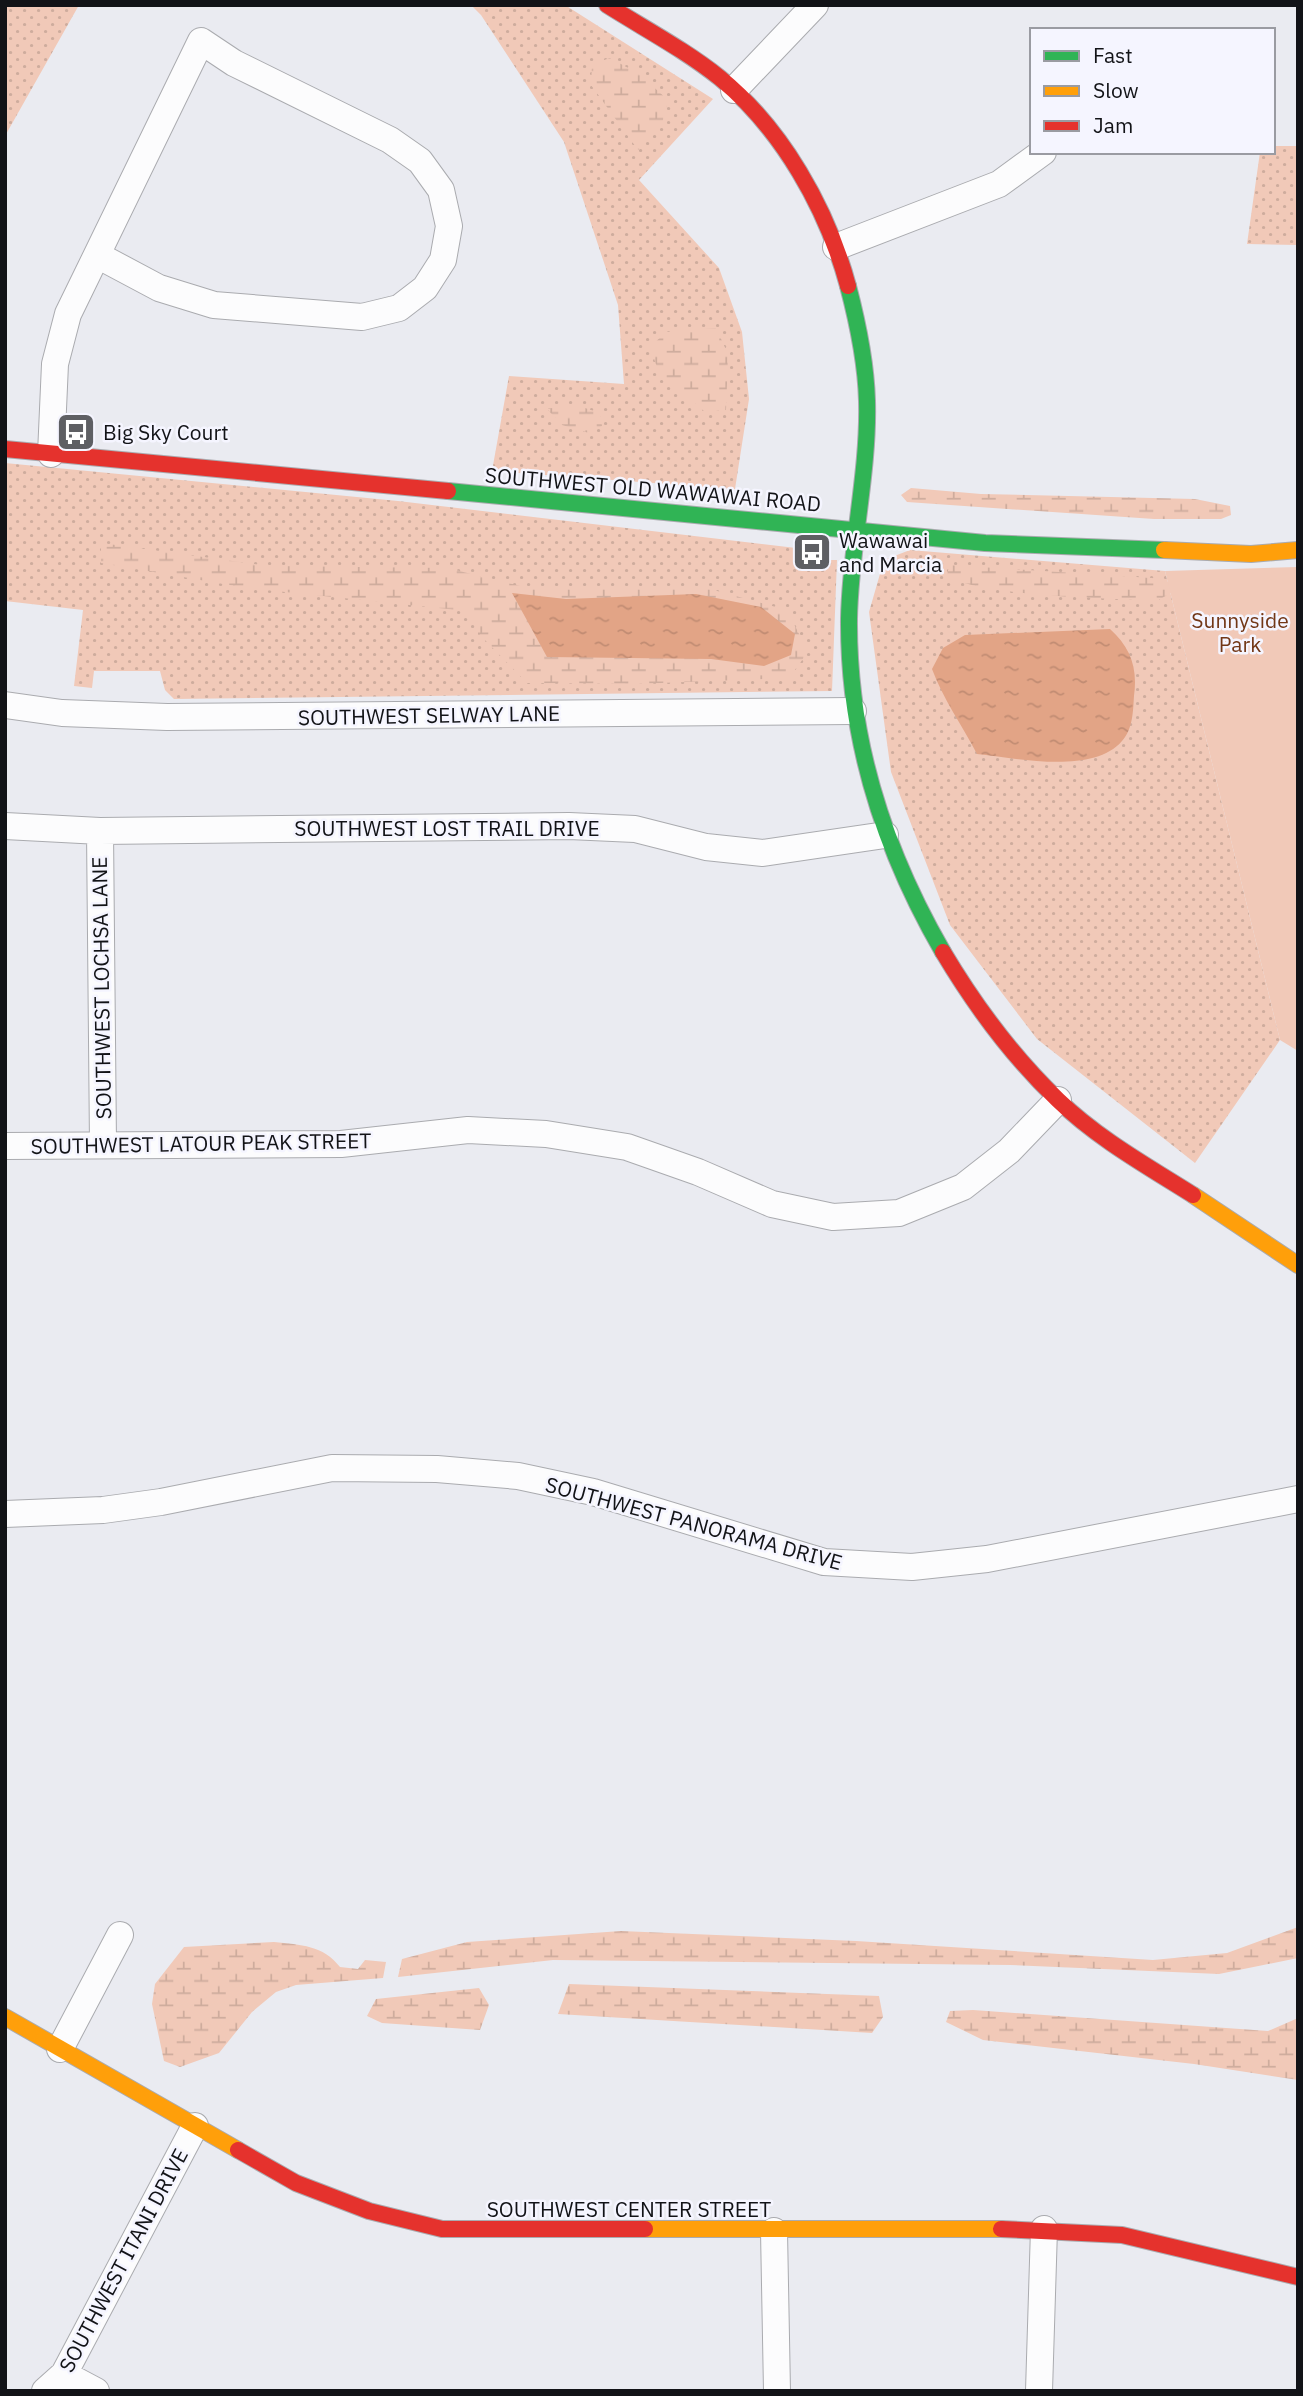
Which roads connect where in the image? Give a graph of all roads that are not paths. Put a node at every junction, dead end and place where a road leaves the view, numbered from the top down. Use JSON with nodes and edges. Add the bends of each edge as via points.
{"nodes":[{"id":1,"x":607,"y":5,"type":"edge"},
{"id":2,"x":815,"y":5,"type":"edge"},
{"id":3,"x":734,"y":90,"type":"junction"},
{"id":4,"x":1040,"y":154,"type":"edge"},
{"id":5,"x":836,"y":247,"type":"junction"},
{"id":6,"x":97,"y":256,"type":"junction"},
{"id":7,"x":5,"y":449,"type":"edge"},
{"id":8,"x":51,"y":454,"type":"junction"},
{"id":9,"x":858,"y":529,"type":"junction"},
{"id":10,"x":1298,"y":550,"type":"edge"},
{"id":11,"x":5,"y":705,"type":"edge"},
{"id":12,"x":853,"y":711,"type":"junction"},
{"id":13,"x":5,"y":826,"type":"edge"},
{"id":14,"x":100,"y":831,"type":"junction"},
{"id":15,"x":885,"y":835,"type":"junction"},
{"id":16,"x":1058,"y":1100,"type":"junction"},
{"id":17,"x":103,"y":1144,"type":"junction"},
{"id":18,"x":5,"y":1146,"type":"edge"},
{"id":19,"x":1298,"y":1265,"type":"edge"},
{"id":20,"x":1298,"y":1499,"type":"edge"},
{"id":21,"x":5,"y":1514,"type":"edge"},
{"id":22,"x":120,"y":1935,"type":"dead end"},
{"id":23,"x":5,"y":2017,"type":"edge"},
{"id":24,"x":60,"y":2049,"type":"junction"},
{"id":25,"x":195,"y":2126,"type":"junction"},
{"id":26,"x":1044,"y":2229,"type":"junction"},
{"id":27,"x":774,"y":2231,"type":"junction"},
{"id":28,"x":1298,"y":2277,"type":"edge"},
{"id":29,"x":55,"y":2382,"type":"edge"},
{"id":30,"x":96,"y":2391,"type":"edge"},
{"id":31,"x":777,"y":2391,"type":"edge"},
{"id":32,"x":1039,"y":2391,"type":"edge"}],
"edges":[{"from":1,"to":3,"type":"street"},
{"from":2,"to":3,"type":"street"},
{"from":3,"to":5,"type":"street","via":[[774,135],[811,192]]},
{"from":4,"to":5,"type":"street","via":[[999,184]]},
{"from":5,"to":9,"type":"street","via":[[855,310],[866,373]]},
{"from":6,"to":6,"type":"street","via":[[201,41],[234,63],[390,140],[420,161],[441,190],[449,226],[443,260],[425,288],[399,308],[362,317],[214,305],[159,288]]},
{"from":6,"to":8,"type":"street","via":[[68,314],[55,363]]},
{"from":7,"to":8,"type":"street","name":"SOUTHWEST OLD WAWAWAI ROAD"},
{"from":8,"to":9,"type":"street","name":"SOUTHWEST OLD WAWAWAI ROAD"},
{"from":9,"to":10,"type":"street","name":"SOUTHWEST OLD WAWAWAI ROAD","via":[[985,543],[1251,554]]},
{"from":9,"to":12,"type":"street","via":[[849,618]]},
{"from":11,"to":12,"type":"street","name":"SOUTHWEST SELWAY LANE","via":[[62,713],[167,717]]},
{"from":12,"to":15,"type":"street"},
{"from":13,"to":14,"type":"street","name":"SOUTHWEST LOST TRAIL DRIVE"},
{"from":14,"to":15,"type":"street","name":"SOUTHWEST LOST TRAIL DRIVE","via":[[569,826],[635,829],[706,847],[763,853]]},
{"from":14,"to":17,"type":"street","name":"SOUTHWEST LOCHSA LANE"},
{"from":15,"to":16,"type":"street","via":[[915,904],[953,969],[1004,1039]]},
{"from":16,"to":17,"type":"street","name":"SOUTHWEST LATOUR PEAK STREET","via":[[1009,1151],[963,1188],[899,1213],[833,1217],[772,1204],[627,1147],[546,1134],[468,1130],[341,1144]]},
{"from":16,"to":19,"type":"street","via":[[1120,1149]]},
{"from":17,"to":18,"type":"street","name":"SOUTHWEST LATOUR PEAK STREET"},
{"from":20,"to":21,"type":"street","name":"SOUTHWEST PANORAMA DRIVE","via":[[987,1559],[912,1567],[824,1562],[593,1492],[518,1476],[437,1469],[332,1468],[162,1502]]},
{"from":22,"to":24,"type":"street"},
{"from":23,"to":24,"type":"street","name":"SOUTHWEST CENTER STREET"},
{"from":24,"to":25,"type":"street","name":"SOUTHWEST CENTER STREET"},
{"from":25,"to":27,"type":"street","name":"SOUTHWEST CENTER STREET","via":[[296,2183],[369,2211],[442,2229]]},
{"from":25,"to":29,"type":"street","name":"SOUTHWEST ITANI DRIVE"},
{"from":26,"to":27,"type":"street","name":"SOUTHWEST CENTER STREET"},
{"from":26,"to":28,"type":"street","name":"SOUTHWEST CENTER STREET","via":[[1122,2235]]},
{"from":26,"to":32,"type":"street"},
{"from":27,"to":31,"type":"street"},
{"from":29,"to":30,"type":"street"}]}
